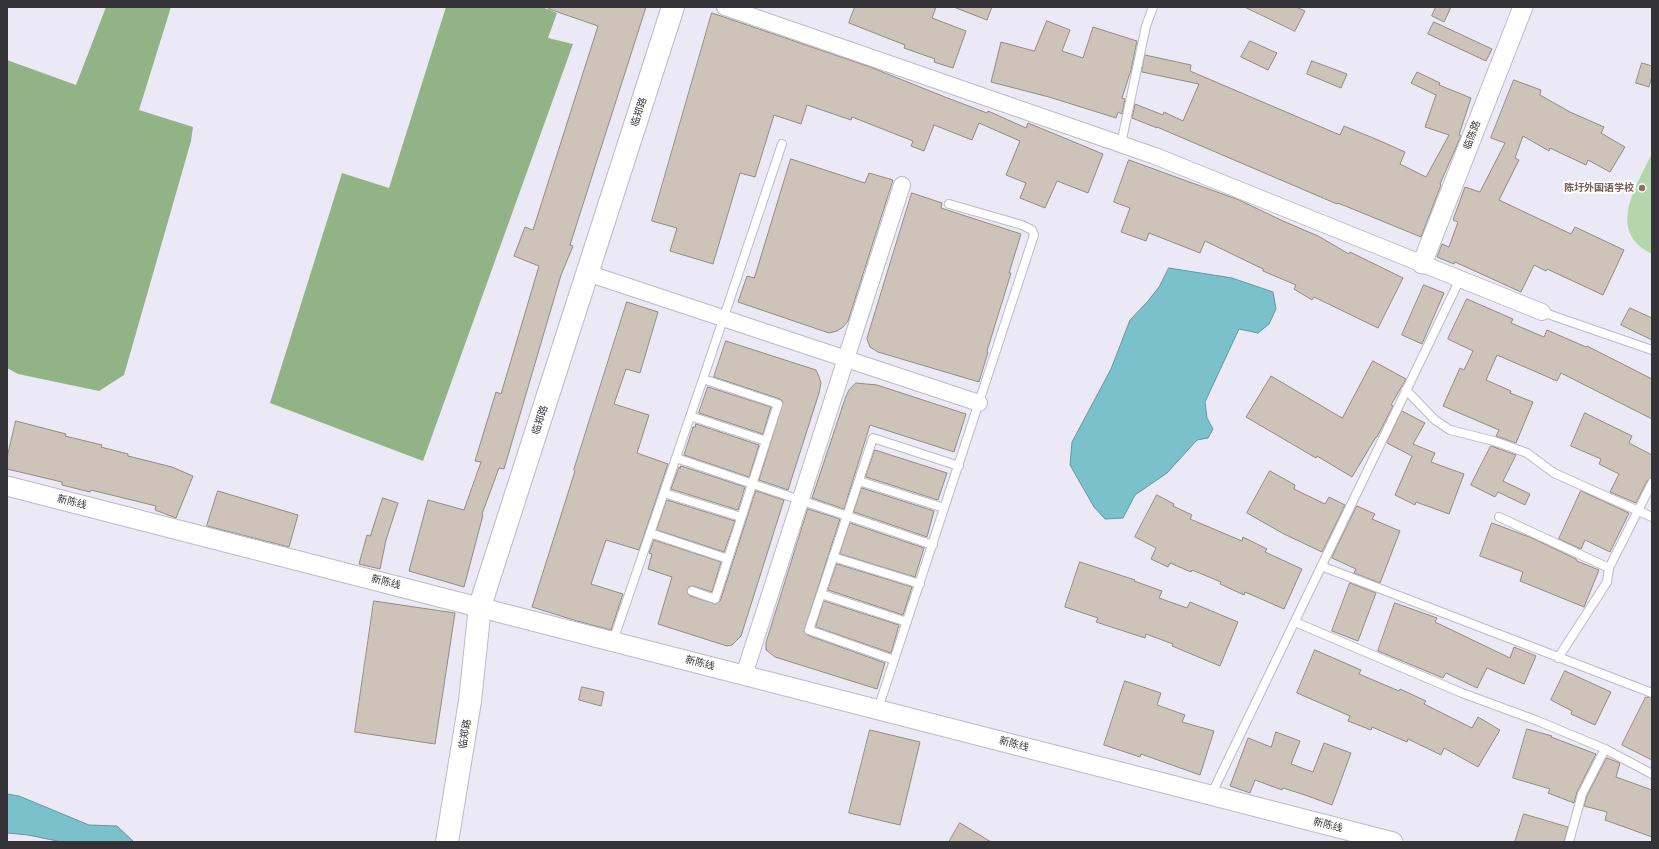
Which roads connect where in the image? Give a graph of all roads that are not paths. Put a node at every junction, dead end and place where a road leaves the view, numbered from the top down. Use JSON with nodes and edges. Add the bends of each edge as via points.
{"nodes":[{"id":1,"x":673,"y":7,"type":"edge"},
{"id":2,"x":725,"y":7,"type":"edge"},
{"id":3,"x":1153,"y":7,"type":"edge"},
{"id":4,"x":1523,"y":7,"type":"edge"},
{"id":5,"x":782,"y":144,"type":"dead end"},
{"id":6,"x":1121,"y":144,"type":"junction"},
{"id":7,"x":902,"y":185,"type":"dead end"},
{"id":8,"x":949,"y":204,"type":"dead end"},
{"id":9,"x":1422,"y":264,"type":"junction"},
{"id":10,"x":587,"y":273,"type":"junction"},
{"id":11,"x":1460,"y":279,"type":"junction"},
{"id":12,"x":1542,"y":312,"type":"joint"},
{"id":13,"x":724,"y":319,"type":"junction"},
{"id":14,"x":1652,"y":350,"type":"edge"},
{"id":15,"x":845,"y":359,"type":"junction"},
{"id":16,"x":703,"y":379,"type":"junction"},
{"id":17,"x":1406,"y":390,"type":"junction"},
{"id":18,"x":979,"y":404,"type":"junction"},
{"id":19,"x":690,"y":416,"type":"junction"},
{"id":20,"x":766,"y":441,"type":"junction"},
{"id":21,"x":676,"y":458,"type":"junction"},
{"id":22,"x":959,"y":466,"type":"junction"},
{"id":23,"x":859,"y":481,"type":"junction"},
{"id":24,"x":752,"y":483,"type":"junction"},
{"id":25,"x":1652,"y":483,"type":"edge"},
{"id":26,"x":7,"y":486,"type":"edge"},
{"id":27,"x":664,"y":493,"type":"junction"},
{"id":28,"x":800,"y":500,"type":"junction"},
{"id":29,"x":944,"y":508,"type":"junction"},
{"id":30,"x":1638,"y":511,"type":"junction"},
{"id":31,"x":847,"y":516,"type":"junction"},
{"id":32,"x":741,"y":517,"type":"junction"},
{"id":33,"x":1499,"y":517,"type":"dead end"},
{"id":34,"x":1652,"y":517,"type":"edge"},
{"id":35,"x":650,"y":533,"type":"junction"},
{"id":36,"x":932,"y":545,"type":"junction"},
{"id":37,"x":834,"y":557,"type":"junction"},
{"id":38,"x":728,"y":559,"type":"junction"},
{"id":39,"x":1321,"y":566,"type":"junction"},
{"id":40,"x":1609,"y":568,"type":"junction"},
{"id":41,"x":920,"y":584,"type":"junction"},
{"id":42,"x":692,"y":591,"type":"dead end"},
{"id":43,"x":821,"y":594,"type":"junction"},
{"id":44,"x":480,"y":606,"type":"junction"},
{"id":45,"x":907,"y":622,"type":"junction"},
{"id":46,"x":1295,"y":622,"type":"junction"},
{"id":47,"x":613,"y":641,"type":"junction"},
{"id":48,"x":1558,"y":658,"type":"junction"},
{"id":49,"x":894,"y":660,"type":"junction"},
{"id":50,"x":744,"y":675,"type":"junction"},
{"id":51,"x":1652,"y":694,"type":"edge"},
{"id":52,"x":878,"y":709,"type":"junction"},
{"id":53,"x":1605,"y":749,"type":"junction"},
{"id":54,"x":1652,"y":774,"type":"edge"},
{"id":55,"x":1211,"y":795,"type":"junction"},
{"id":56,"x":448,"y":842,"type":"edge"},
{"id":57,"x":1393,"y":842,"type":"edge"},
{"id":58,"x":1570,"y":842,"type":"edge"}],
"edges":[{"from":1,"to":10,"type":"main road","name":"临郑路"},
{"from":2,"to":6,"type":"street"},
{"from":3,"to":6,"type":"lane","via":[[1146,26]]},
{"from":4,"to":9,"type":"street","name":"临陈路"},
{"from":5,"to":13,"type":"lane"},
{"from":6,"to":9,"type":"street"},
{"from":7,"to":15,"type":"street"},
{"from":8,"to":18,"type":"lane","via":[[1022,225],[1032,230],[1034,235]]},
{"from":9,"to":11,"type":"street"},
{"from":10,"to":13,"type":"street"},
{"from":10,"to":44,"type":"main road","name":"临郑路"},
{"from":11,"to":12,"type":"street"},
{"from":11,"to":17,"type":"lane"},
{"from":12,"to":14,"type":"lane"},
{"from":13,"to":15,"type":"street"},
{"from":13,"to":16,"type":"lane"},
{"from":15,"to":18,"type":"street"},
{"from":15,"to":28,"type":"street"},
{"from":16,"to":19,"type":"lane"},
{"from":16,"to":20,"type":"lane","via":[[778,404]]},
{"from":17,"to":30,"type":"lane","via":[[1436,420],[1450,430],[1494,441],[1527,454],[1554,472]]},
{"from":17,"to":39,"type":"lane"},
{"from":18,"to":22,"type":"lane"},
{"from":19,"to":20,"type":"lane"},
{"from":19,"to":21,"type":"lane"},
{"from":20,"to":24,"type":"lane"},
{"from":21,"to":24,"type":"lane"},
{"from":21,"to":27,"type":"lane"},
{"from":22,"to":23,"type":"lane","via":[[873,438]]},
{"from":22,"to":29,"type":"lane"},
{"from":23,"to":29,"type":"lane"},
{"from":23,"to":31,"type":"lane"},
{"from":24,"to":28,"type":"lane"},
{"from":24,"to":32,"type":"lane"},
{"from":25,"to":30,"type":"lane"},
{"from":26,"to":44,"type":"street","name":"新陈线"},
{"from":27,"to":32,"type":"lane"},
{"from":27,"to":35,"type":"lane"},
{"from":28,"to":31,"type":"lane"},
{"from":28,"to":50,"type":"street"},
{"from":29,"to":36,"type":"lane"},
{"from":30,"to":34,"type":"lane"},
{"from":30,"to":40,"type":"lane"},
{"from":31,"to":36,"type":"lane"},
{"from":31,"to":37,"type":"lane"},
{"from":32,"to":38,"type":"lane"},
{"from":33,"to":40,"type":"lane"},
{"from":35,"to":38,"type":"lane"},
{"from":35,"to":47,"type":"lane"},
{"from":36,"to":41,"type":"lane"},
{"from":37,"to":41,"type":"lane"},
{"from":37,"to":43,"type":"lane"},
{"from":38,"to":42,"type":"lane","via":[[715,598]]},
{"from":39,"to":46,"type":"lane"},
{"from":39,"to":48,"type":"lane"},
{"from":40,"to":48,"type":"lane","via":[[1607,582]]},
{"from":41,"to":45,"type":"lane"},
{"from":43,"to":45,"type":"lane"},
{"from":43,"to":49,"type":"lane","via":[[809,630]]},
{"from":44,"to":47,"type":"street","name":"新陈线"},
{"from":44,"to":56,"type":"main road","name":"临郑路","via":[[470,701]]},
{"from":45,"to":49,"type":"lane"},
{"from":46,"to":53,"type":"lane","via":[[1462,693]]},
{"from":46,"to":55,"type":"lane"},
{"from":47,"to":50,"type":"street","name":"新陈线"},
{"from":48,"to":51,"type":"lane"},
{"from":49,"to":52,"type":"lane"},
{"from":50,"to":52,"type":"street","name":"新陈线"},
{"from":52,"to":55,"type":"street","name":"新陈线"},
{"from":53,"to":54,"type":"lane"},
{"from":53,"to":58,"type":"lane","via":[[1582,794]]},
{"from":55,"to":57,"type":"street","name":"新陈线"}]}
